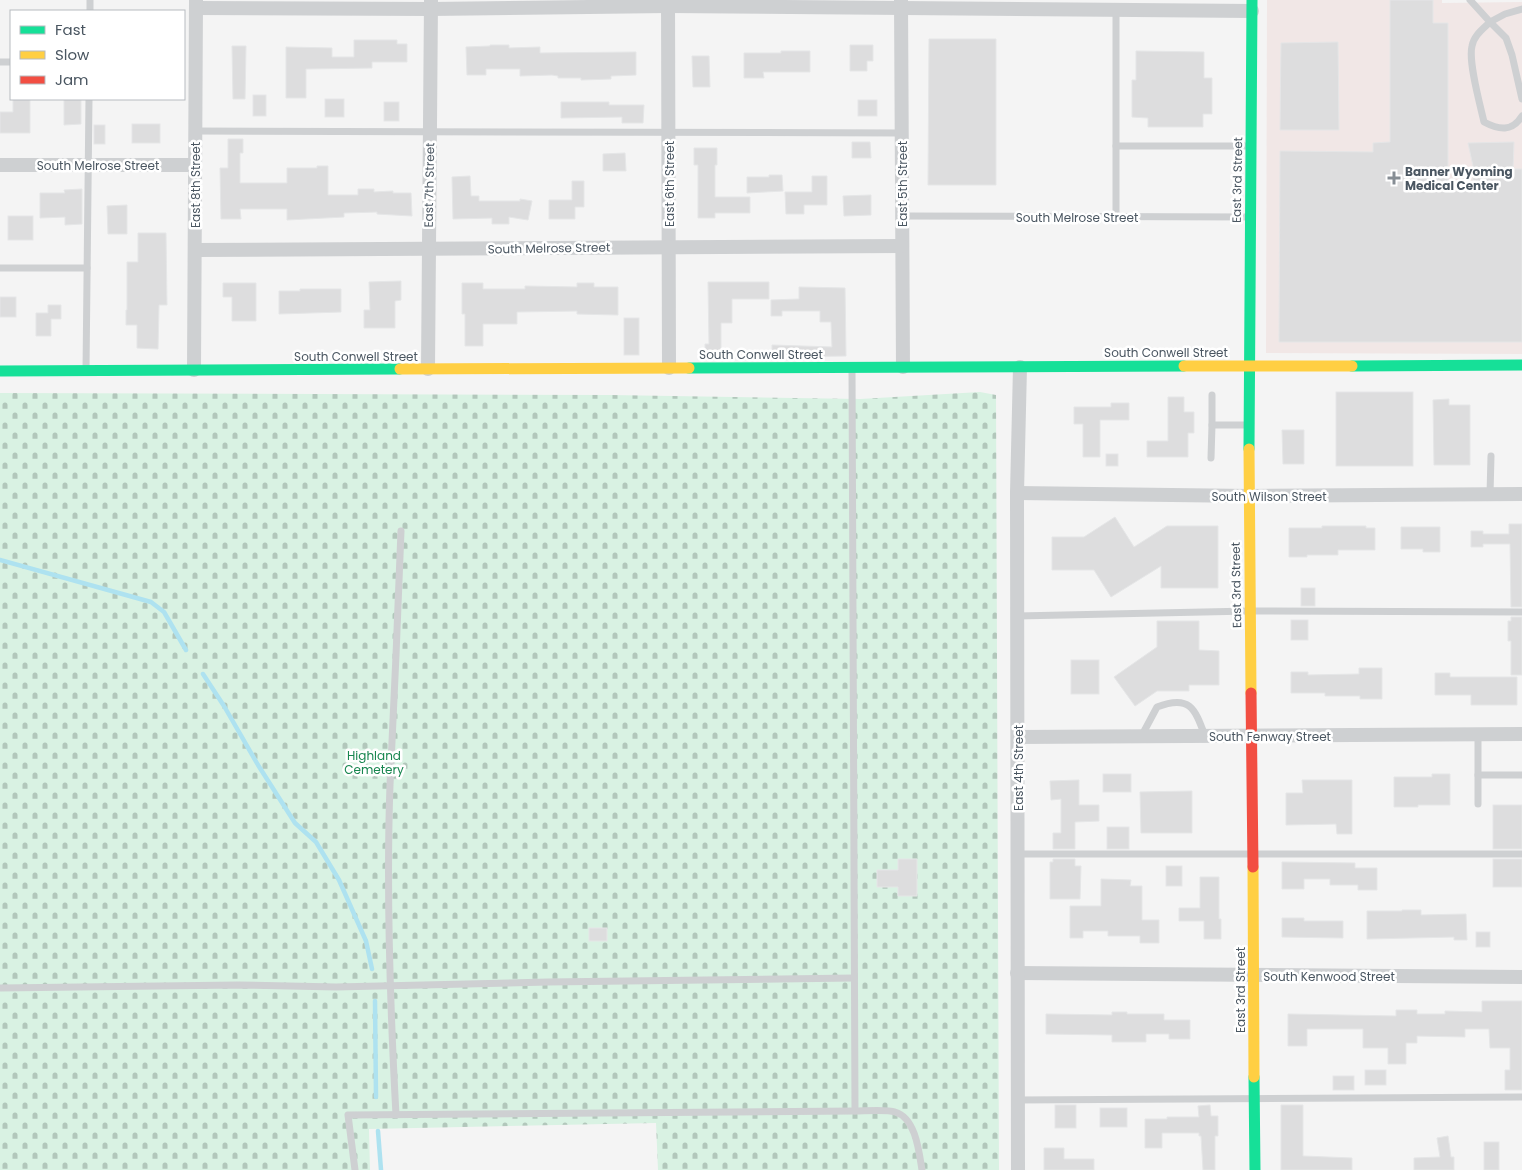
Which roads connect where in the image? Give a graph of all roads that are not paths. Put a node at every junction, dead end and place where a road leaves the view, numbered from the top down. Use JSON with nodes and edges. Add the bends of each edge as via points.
{"nodes":[{"id":1,"x":1470,"y":0,"type":"edge"},
{"id":2,"x":668,"y":3,"type":"edge"},
{"id":3,"x":196,"y":4,"type":"edge"},
{"id":4,"x":431,"y":4,"type":"edge"},
{"id":5,"x":901,"y":4,"type":"edge"},
{"id":6,"x":1162,"y":5,"type":"edge"},
{"id":7,"x":1252,"y":6,"type":"edge"},
{"id":8,"x":1116,"y":10,"type":"junction"},
{"id":9,"x":1522,"y":10,"type":"edge"},
{"id":10,"x":1490,"y":22,"type":"junction"},
{"id":11,"x":1522,"y":99,"type":"edge"},
{"id":12,"x":89,"y":100,"type":"edge"},
{"id":13,"x":1522,"y":116,"type":"edge"},
{"id":14,"x":195,"y":131,"type":"junction"},
{"id":15,"x":430,"y":131,"type":"junction"},
{"id":16,"x":669,"y":132,"type":"junction"},
{"id":17,"x":902,"y":133,"type":"junction"},
{"id":18,"x":1116,"y":146,"type":"junction"},
{"id":19,"x":1251,"y":146,"type":"junction"},
{"id":20,"x":0,"y":165,"type":"edge"},
{"id":21,"x":89,"y":165,"type":"junction"},
{"id":22,"x":195,"y":165,"type":"junction"},
{"id":23,"x":902,"y":216,"type":"junction"},
{"id":24,"x":1116,"y":217,"type":"junction"},
{"id":25,"x":1251,"y":217,"type":"junction"},
{"id":26,"x":669,"y":246,"type":"junction"},
{"id":27,"x":902,"y":246,"type":"junction"},
{"id":28,"x":195,"y":250,"type":"junction"},
{"id":29,"x":429,"y":250,"type":"junction"},
{"id":30,"x":0,"y":268,"type":"edge"},
{"id":31,"x":88,"y":268,"type":"junction"},
{"id":32,"x":1522,"y":365,"type":"edge"},
{"id":33,"x":1249,"y":366,"type":"junction"},
{"id":34,"x":903,"y":367,"type":"junction"},
{"id":35,"x":1020,"y":367,"type":"junction"},
{"id":36,"x":669,"y":368,"type":"junction"},
{"id":37,"x":852,"y":368,"type":"junction"},
{"id":38,"x":428,"y":369,"type":"junction"},
{"id":39,"x":86,"y":370,"type":"junction"},
{"id":40,"x":194,"y":370,"type":"junction"},
{"id":41,"x":0,"y":371,"type":"edge"},
{"id":42,"x":1212,"y":395,"type":"dead end"},
{"id":43,"x":1212,"y":425,"type":"junction"},
{"id":44,"x":1249,"y":425,"type":"junction"},
{"id":45,"x":1491,"y":456,"type":"dead end"},
{"id":46,"x":1211,"y":458,"type":"dead end"},
{"id":47,"x":1017,"y":493,"type":"junction"},
{"id":48,"x":1490,"y":494,"type":"junction"},
{"id":49,"x":1522,"y":494,"type":"edge"},
{"id":50,"x":1249,"y":496,"type":"junction"},
{"id":51,"x":401,"y":531,"type":"dead end"},
{"id":52,"x":1250,"y":611,"type":"junction"},
{"id":53,"x":1522,"y":612,"type":"edge"},
{"id":54,"x":1017,"y":616,"type":"junction"},
{"id":55,"x":1522,"y":734,"type":"edge"},
{"id":56,"x":1478,"y":735,"type":"junction"},
{"id":57,"x":1252,"y":736,"type":"junction"},
{"id":58,"x":1018,"y":737,"type":"junction"},
{"id":59,"x":1141,"y":737,"type":"junction"},
{"id":60,"x":1205,"y":737,"type":"junction"},
{"id":61,"x":1478,"y":775,"type":"junction"},
{"id":62,"x":1522,"y":775,"type":"edge"},
{"id":63,"x":1478,"y":804,"type":"dead end"},
{"id":64,"x":1017,"y":854,"type":"junction"},
{"id":65,"x":1252,"y":854,"type":"junction"},
{"id":66,"x":1522,"y":854,"type":"edge"},
{"id":67,"x":1017,"y":973,"type":"junction"},
{"id":68,"x":1254,"y":976,"type":"junction"},
{"id":69,"x":1522,"y":977,"type":"edge"},
{"id":70,"x":854,"y":978,"type":"junction"},
{"id":71,"x":389,"y":985,"type":"junction"},
{"id":72,"x":0,"y":988,"type":"edge"},
{"id":73,"x":1522,"y":1097,"type":"edge"},
{"id":74,"x":1254,"y":1098,"type":"junction"},
{"id":75,"x":1018,"y":1100,"type":"junction"},
{"id":76,"x":855,"y":1111,"type":"junction"},
{"id":77,"x":396,"y":1115,"type":"junction"},
{"id":78,"x":355,"y":1170,"type":"edge"},
{"id":79,"x":922,"y":1170,"type":"edge"},
{"id":80,"x":1018,"y":1170,"type":"edge"},
{"id":81,"x":1254,"y":1170,"type":"edge"}],
"edges":[{"from":1,"to":10,"type":"lane"},
{"from":2,"to":4,"type":"street"},
{"from":2,"to":5,"type":"street"},
{"from":2,"to":16,"type":"street","name":"East 6th Street"},
{"from":3,"to":4,"type":"street"},
{"from":3,"to":14,"type":"street","name":"East 8th Street"},
{"from":4,"to":15,"type":"street","name":"East 7th Street"},
{"from":5,"to":8,"type":"street"},
{"from":5,"to":17,"type":"street","name":"East 5th Street"},
{"from":6,"to":7,"type":"street"},
{"from":6,"to":8,"type":"street"},
{"from":7,"to":19,"type":"street","name":"East 3rd Street"},
{"from":8,"to":18,"type":"lane"},
{"from":9,"to":10,"type":"lane","via":[[1504,14]]},
{"from":10,"to":11,"type":"lane","via":[[1506,38]]},
{"from":10,"to":13,"type":"lane","via":[[1471,46],[1484,122],[1496,129],[1508,129]]},
{"from":12,"to":21,"type":"lane"},
{"from":14,"to":15,"type":"lane"},
{"from":14,"to":22,"type":"street","name":"East 8th Street"},
{"from":15,"to":16,"type":"lane"},
{"from":15,"to":29,"type":"street","name":"East 7th Street"},
{"from":16,"to":17,"type":"lane"},
{"from":16,"to":26,"type":"street","name":"East 6th Street"},
{"from":17,"to":23,"type":"street","name":"East 5th Street"},
{"from":18,"to":19,"type":"lane"},
{"from":18,"to":24,"type":"lane"},
{"from":19,"to":25,"type":"street","name":"East 3rd Street"},
{"from":20,"to":21,"type":"street","name":"South Melrose Street"},
{"from":21,"to":22,"type":"street","name":"South Melrose Street"},
{"from":21,"to":31,"type":"lane"},
{"from":22,"to":28,"type":"street","name":"East 8th Street"},
{"from":23,"to":24,"type":"lane","name":"South Melrose Street"},
{"from":23,"to":27,"type":"street","name":"East 5th Street"},
{"from":24,"to":25,"type":"lane","name":"South Melrose Street"},
{"from":25,"to":33,"type":"street","name":"East 3rd Street"},
{"from":26,"to":27,"type":"street","name":"South Melrose Street"},
{"from":26,"to":29,"type":"street","name":"South Melrose Street"},
{"from":26,"to":36,"type":"street","name":"East 6th Street"},
{"from":27,"to":34,"type":"street","name":"East 5th Street"},
{"from":28,"to":29,"type":"street","name":"South Melrose Street"},
{"from":28,"to":40,"type":"street","name":"East 8th Street"},
{"from":29,"to":38,"type":"street","name":"East 7th Street"},
{"from":30,"to":31,"type":"lane"},
{"from":31,"to":39,"type":"lane"},
{"from":32,"to":33,"type":"street","name":"South Conwell Street"},
{"from":33,"to":35,"type":"street","name":"South Conwell Street"},
{"from":33,"to":44,"type":"street","name":"East 3rd Street"},
{"from":34,"to":35,"type":"street","name":"South Conwell Street"},
{"from":34,"to":37,"type":"street","name":"South Conwell Street"},
{"from":35,"to":47,"type":"street","name":"East 4th Street"},
{"from":36,"to":37,"type":"street","name":"South Conwell Street"},
{"from":36,"to":38,"type":"street","name":"South Conwell Street"},
{"from":37,"to":70,"type":"lane"},
{"from":38,"to":40,"type":"street","name":"South Conwell Street"},
{"from":39,"to":40,"type":"street","name":"South Conwell Street"},
{"from":39,"to":41,"type":"street","name":"South Conwell Street"},
{"from":42,"to":43,"type":"lane"},
{"from":43,"to":44,"type":"lane"},
{"from":43,"to":46,"type":"lane"},
{"from":44,"to":50,"type":"street","name":"East 3rd Street"},
{"from":45,"to":48,"type":"lane"},
{"from":47,"to":50,"type":"street","name":"South Wilson Street"},
{"from":47,"to":54,"type":"street","name":"East 4th Street"},
{"from":48,"to":49,"type":"street","name":"South Wilson Street"},
{"from":48,"to":50,"type":"street","name":"South Wilson Street"},
{"from":50,"to":52,"type":"street","name":"East 3rd Street"},
{"from":51,"to":71,"type":"lane","via":[[390,786]]},
{"from":52,"to":53,"type":"lane"},
{"from":52,"to":54,"type":"lane"},
{"from":52,"to":57,"type":"street","name":"East 3rd Street"},
{"from":54,"to":58,"type":"street","name":"East 4th Street"},
{"from":55,"to":56,"type":"street","name":"South Fenway Street"},
{"from":56,"to":57,"type":"street","name":"South Fenway Street"},
{"from":56,"to":61,"type":"lane"},
{"from":57,"to":60,"type":"street","name":"South Fenway Street"},
{"from":57,"to":65,"type":"street","name":"East 3rd Street"},
{"from":58,"to":59,"type":"street","name":"South Fenway Street"},
{"from":58,"to":64,"type":"street","name":"East 4th Street"},
{"from":59,"to":60,"type":"street","name":"South Fenway Street"},
{"from":59,"to":60,"type":"lane","via":[[1157,707],[1170,702],[1190,707]]},
{"from":61,"to":62,"type":"lane"},
{"from":61,"to":63,"type":"lane"},
{"from":64,"to":65,"type":"lane"},
{"from":64,"to":67,"type":"street","name":"East 4th Street"},
{"from":65,"to":66,"type":"lane"},
{"from":65,"to":68,"type":"street","name":"East 3rd Street"},
{"from":67,"to":68,"type":"street","name":"South Kenwood Street"},
{"from":67,"to":75,"type":"street","name":"East 4th Street"},
{"from":68,"to":69,"type":"street","name":"South Kenwood Street"},
{"from":68,"to":74,"type":"street","name":"East 3rd Street"},
{"from":70,"to":71,"type":"lane"},
{"from":70,"to":76,"type":"lane"},
{"from":71,"to":72,"type":"lane"},
{"from":71,"to":77,"type":"lane"},
{"from":73,"to":74,"type":"lane"},
{"from":74,"to":75,"type":"lane"},
{"from":74,"to":81,"type":"street","name":"East 3rd Street"},
{"from":75,"to":80,"type":"street","name":"East 4th Street"},
{"from":76,"to":77,"type":"lane"},
{"from":76,"to":79,"type":"lane","via":[[895,1112],[908,1121],[916,1137]]},
{"from":77,"to":78,"type":"lane","via":[[348,1115]]}]}
